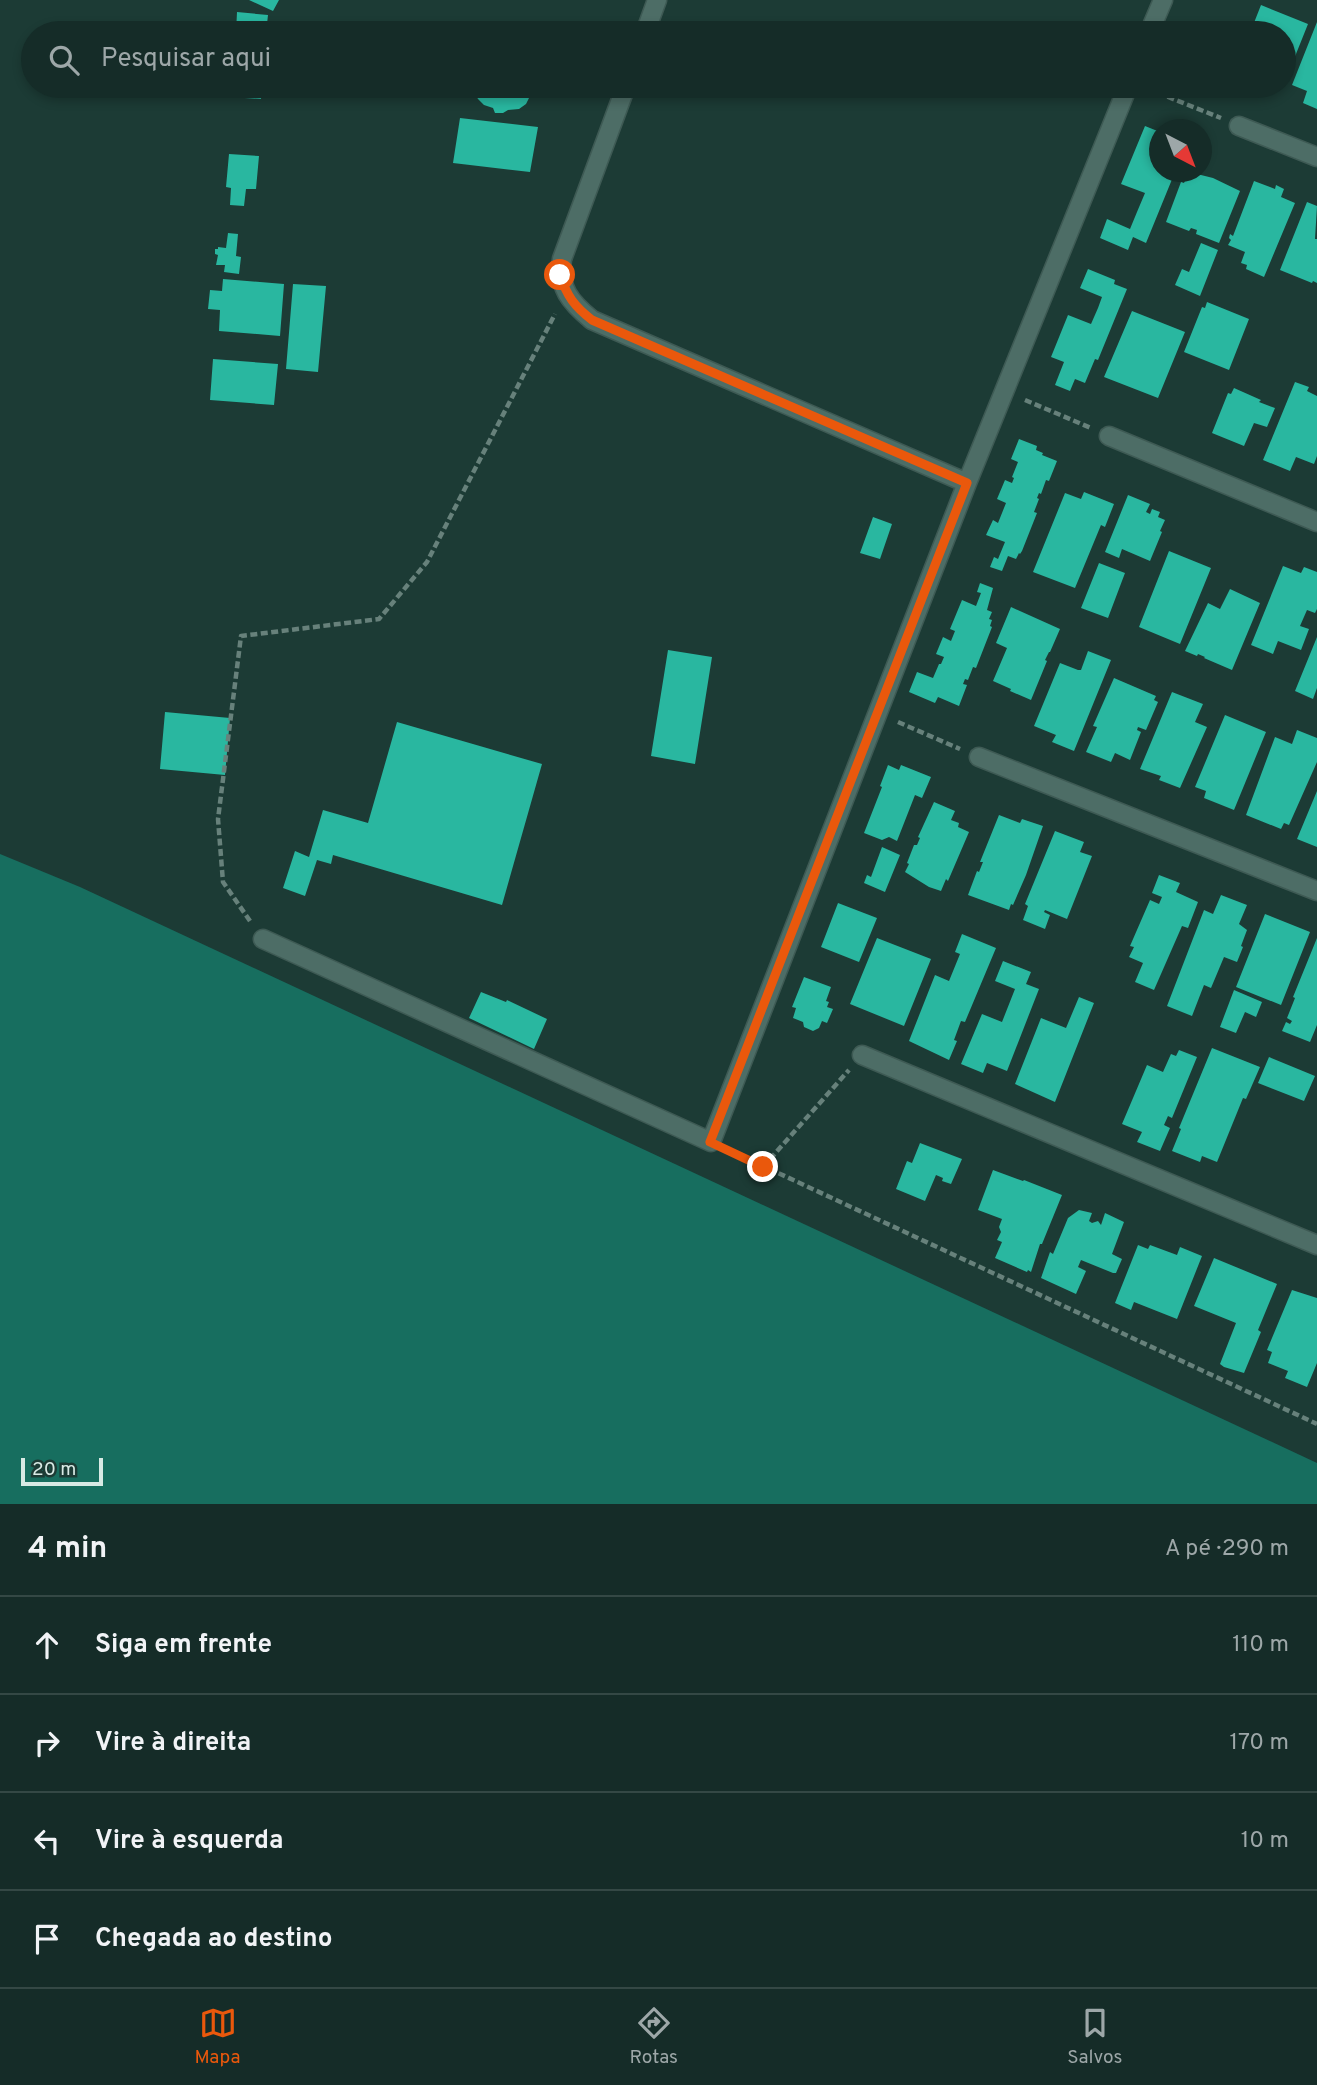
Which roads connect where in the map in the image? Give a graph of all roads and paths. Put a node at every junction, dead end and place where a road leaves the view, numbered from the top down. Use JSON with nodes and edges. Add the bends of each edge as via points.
{"nodes":[{"id":1,"x":657,"y":0,"type":"edge"},
{"id":2,"x":1163,"y":0,"type":"edge"},
{"id":3,"x":649,"y":21,"type":"edge"},
{"id":4,"x":1154,"y":21,"type":"edge"},
{"id":5,"x":621,"y":98,"type":"edge"},
{"id":6,"x":1123,"y":98,"type":"edge"},
{"id":7,"x":1171,"y":98,"type":"edge"},
{"id":8,"x":1240,"y":125,"type":"joint"},
{"id":9,"x":1317,"y":157,"type":"edge"},
{"id":10,"x":566,"y":293,"type":"junction"},
{"id":11,"x":1005,"y":391,"type":"junction"},
{"id":12,"x":1109,"y":436,"type":"joint"},
{"id":13,"x":967,"y":483,"type":"junction"},
{"id":14,"x":1317,"y":522,"type":"edge"},
{"id":15,"x":878,"y":713,"type":"junction"},
{"id":16,"x":979,"y":757,"type":"joint"},
{"id":17,"x":1317,"y":891,"type":"edge"},
{"id":18,"x":263,"y":939,"type":"joint"},
{"id":19,"x":862,"y":1055,"type":"joint"},
{"id":20,"x":710,"y":1142,"type":"junction"},
{"id":21,"x":763,"y":1167,"type":"junction"},
{"id":22,"x":1317,"y":1245,"type":"edge"},
{"id":23,"x":1317,"y":1424,"type":"edge"}],
"edges":[{"from":1,"to":3,"type":"street"},
{"from":2,"to":4,"type":"street"},
{"from":5,"to":10,"type":"street","via":[[562,259],[560,275]]},
{"from":6,"to":11,"type":"street"},
{"from":7,"to":8,"type":"path"},
{"from":8,"to":9,"type":"street"},
{"from":10,"to":13,"type":"street","via":[[592,320]]},
{"from":10,"to":18,"type":"path","via":[[427,562],[379,619],[241,636],[218,819],[223,882]]},
{"from":11,"to":12,"type":"path"},
{"from":11,"to":13,"type":"street"},
{"from":12,"to":14,"type":"street"},
{"from":13,"to":15,"type":"street"},
{"from":15,"to":16,"type":"path"},
{"from":15,"to":20,"type":"street"},
{"from":16,"to":17,"type":"street"},
{"from":18,"to":20,"type":"street"},
{"from":19,"to":21,"type":"path"},
{"from":19,"to":22,"type":"street"},
{"from":20,"to":21,"type":"path"},
{"from":21,"to":23,"type":"path"}]}
